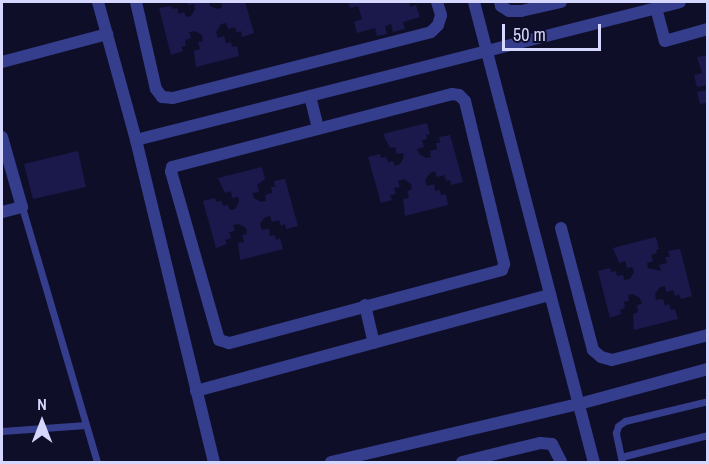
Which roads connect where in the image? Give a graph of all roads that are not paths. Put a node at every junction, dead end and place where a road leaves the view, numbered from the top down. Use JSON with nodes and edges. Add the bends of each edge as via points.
{"nodes":[{"id":1,"x":98,"y":2,"type":"edge"},
{"id":2,"x":136,"y":2,"type":"edge"},
{"id":3,"x":437,"y":2,"type":"edge"},
{"id":4,"x":474,"y":2,"type":"edge"},
{"id":5,"x":500,"y":2,"type":"edge"},
{"id":6,"x":561,"y":2,"type":"edge"},
{"id":7,"x":680,"y":2,"type":"edge"},
{"id":8,"x":656,"y":8,"type":"junction"},
{"id":9,"x":708,"y":29,"type":"edge"},
{"id":10,"x":107,"y":34,"type":"junction"},
{"id":11,"x":486,"y":51,"type":"junction"},
{"id":12,"x":2,"y":62,"type":"edge"},
{"id":13,"x":310,"y":96,"type":"junction"},
{"id":14,"x":318,"y":129,"type":"junction"},
{"id":15,"x":2,"y":137,"type":"edge"},
{"id":16,"x":136,"y":140,"type":"junction"},
{"id":17,"x":22,"y":207,"type":"junction"},
{"id":18,"x":2,"y":212,"type":"edge"},
{"id":19,"x":561,"y":228,"type":"dead end"},
{"id":20,"x":550,"y":295,"type":"junction"},
{"id":21,"x":364,"y":305,"type":"junction"},
{"id":22,"x":708,"y":335,"type":"edge"},
{"id":23,"x":374,"y":343,"type":"junction"},
{"id":24,"x":708,"y":369,"type":"edge"},
{"id":25,"x":196,"y":391,"type":"junction"},
{"id":26,"x":708,"y":401,"type":"edge"},
{"id":27,"x":579,"y":404,"type":"junction"},
{"id":28,"x":86,"y":425,"type":"junction"},
{"id":29,"x":2,"y":431,"type":"edge"},
{"id":30,"x":708,"y":435,"type":"edge"},
{"id":31,"x":622,"y":460,"type":"edge"},
{"id":32,"x":97,"y":462,"type":"edge"},
{"id":33,"x":214,"y":462,"type":"edge"},
{"id":34,"x":331,"y":462,"type":"edge"},
{"id":35,"x":462,"y":462,"type":"edge"},
{"id":36,"x":561,"y":462,"type":"edge"},
{"id":37,"x":594,"y":462,"type":"edge"}],
"edges":[{"from":1,"to":10,"type":"street"},
{"from":2,"to":3,"type":"street","via":[[156,89],[162,97],[173,98],[431,32],[441,15]]},
{"from":4,"to":11,"type":"street"},
{"from":5,"to":6,"type":"street","via":[[509,10],[522,11]]},
{"from":7,"to":8,"type":"street"},
{"from":8,"to":9,"type":"street","via":[[665,40]]},
{"from":8,"to":11,"type":"street"},
{"from":10,"to":12,"type":"street"},
{"from":10,"to":16,"type":"street"},
{"from":11,"to":13,"type":"street"},
{"from":11,"to":20,"type":"street"},
{"from":13,"to":14,"type":"street"},
{"from":13,"to":16,"type":"street"},
{"from":14,"to":21,"type":"street","via":[[452,94],[465,101],[504,264],[502,270]]},
{"from":14,"to":21,"type":"street","via":[[176,164],[171,172],[222,342]]},
{"from":15,"to":17,"type":"street"},
{"from":16,"to":25,"type":"street"},
{"from":17,"to":18,"type":"street"},
{"from":17,"to":28,"type":"lane"},
{"from":19,"to":22,"type":"street","via":[[593,350],[601,357],[612,360]]},
{"from":20,"to":23,"type":"street"},
{"from":20,"to":27,"type":"street"},
{"from":21,"to":23,"type":"street"},
{"from":23,"to":25,"type":"street"},
{"from":24,"to":27,"type":"street"},
{"from":25,"to":33,"type":"street"},
{"from":26,"to":31,"type":"lane","via":[[625,421],[616,433]]},
{"from":27,"to":34,"type":"street"},
{"from":27,"to":37,"type":"street"},
{"from":28,"to":29,"type":"lane"},
{"from":28,"to":32,"type":"lane"},
{"from":30,"to":31,"type":"lane"},
{"from":35,"to":36,"type":"street","via":[[540,443],[552,444]]}]}
